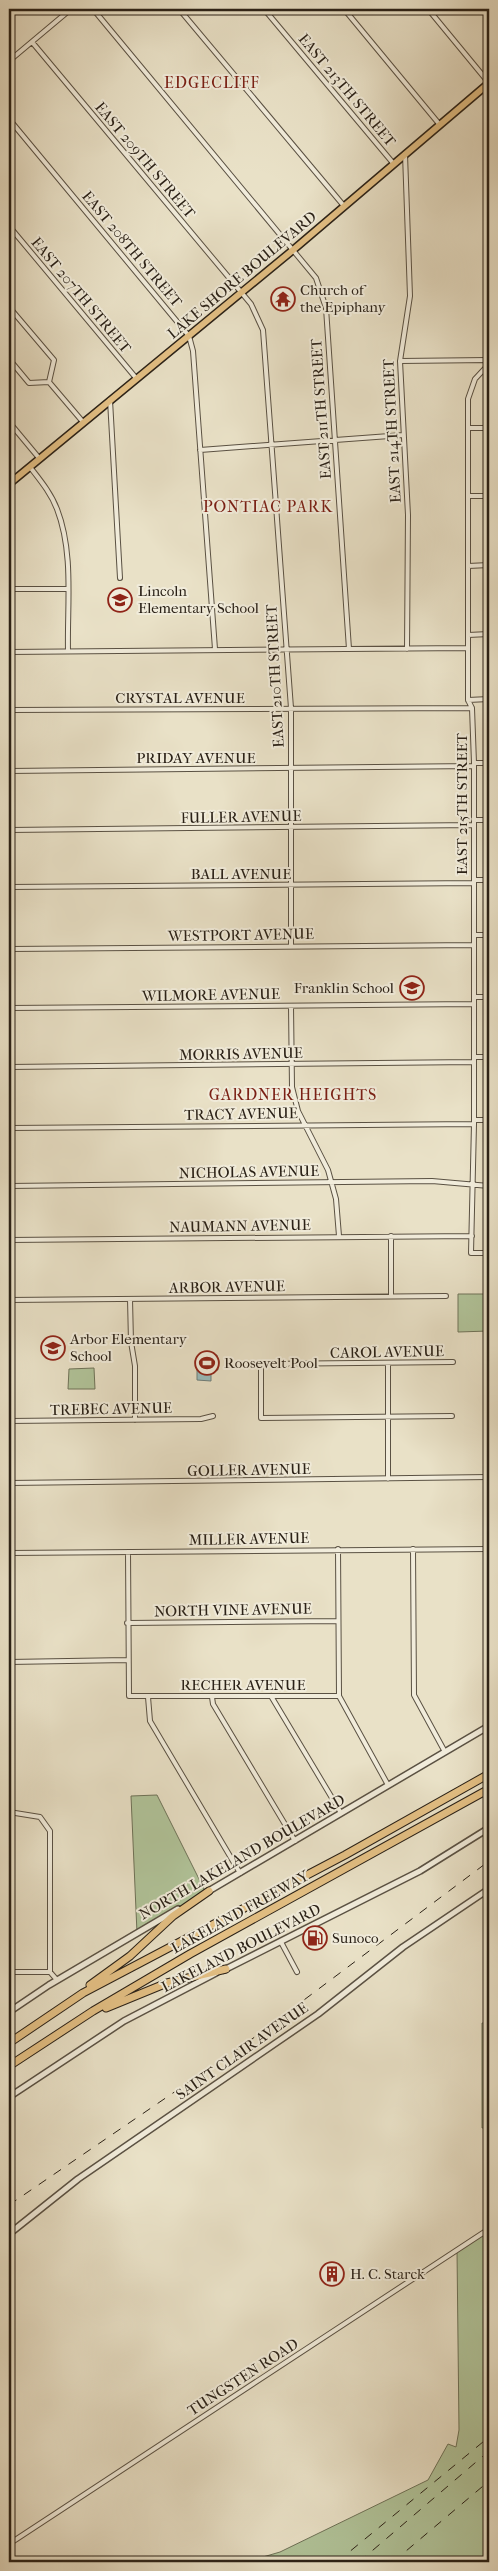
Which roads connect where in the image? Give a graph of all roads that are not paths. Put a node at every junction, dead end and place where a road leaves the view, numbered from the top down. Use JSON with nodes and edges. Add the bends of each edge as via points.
{"nodes":[{"id":1,"x":71,"y":9,"type":"edge"},
{"id":2,"x":93,"y":9,"type":"edge"},
{"id":3,"x":180,"y":9,"type":"edge"},
{"id":4,"x":264,"y":9,"type":"edge"},
{"id":5,"x":344,"y":9,"type":"edge"},
{"id":6,"x":428,"y":9,"type":"edge"},
{"id":7,"x":32,"y":42,"type":"junction"},
{"id":8,"x":9,"y":61,"type":"edge"},
{"id":9,"x":489,"y":83,"type":"edge"},
{"id":10,"x":9,"y":119,"type":"edge"},
{"id":11,"x":440,"y":125,"type":"junction"},
{"id":12,"x":405,"y":154,"type":"junction"},
{"id":13,"x":393,"y":164,"type":"junction"},
{"id":14,"x":344,"y":206,"type":"junction"},
{"id":15,"x":9,"y":226,"type":"edge"},
{"id":16,"x":293,"y":250,"type":"junction"},
{"id":17,"x":240,"y":292,"type":"junction"},
{"id":18,"x":9,"y":307,"type":"edge"},
{"id":19,"x":189,"y":336,"type":"junction"},
{"id":20,"x":9,"y":360,"type":"edge"},
{"id":21,"x":400,"y":360,"type":"junction"},
{"id":22,"x":489,"y":360,"type":"edge"},
{"id":23,"x":489,"y":364,"type":"edge"},
{"id":24,"x":136,"y":378,"type":"junction"},
{"id":25,"x":49,"y":382,"type":"junction"},
{"id":26,"x":110,"y":400,"type":"junction"},
{"id":27,"x":9,"y":422,"type":"edge"},
{"id":28,"x":83,"y":422,"type":"junction"},
{"id":29,"x":468,"y":428,"type":"junction"},
{"id":30,"x":489,"y":428,"type":"edge"},
{"id":31,"x":403,"y":435,"type":"junction"},
{"id":32,"x":335,"y":440,"type":"junction"},
{"id":33,"x":272,"y":445,"type":"junction"},
{"id":34,"x":200,"y":450,"type":"junction"},
{"id":35,"x":39,"y":458,"type":"junction"},
{"id":36,"x":30,"y":467,"type":"junction"},
{"id":37,"x":9,"y":484,"type":"edge"},
{"id":38,"x":468,"y":496,"type":"junction"},
{"id":39,"x":489,"y":496,"type":"edge"},
{"id":40,"x":489,"y":565,"type":"edge"},
{"id":41,"x":468,"y":566,"type":"junction"},
{"id":42,"x":120,"y":578,"type":"dead end"},
{"id":43,"x":9,"y":589,"type":"edge"},
{"id":44,"x":67,"y":589,"type":"junction"},
{"id":45,"x":489,"y":634,"type":"edge"},
{"id":46,"x":468,"y":635,"type":"junction"},
{"id":47,"x":468,"y":648,"type":"junction"},
{"id":48,"x":215,"y":649,"type":"junction"},
{"id":49,"x":349,"y":649,"type":"junction"},
{"id":50,"x":407,"y":649,"type":"junction"},
{"id":51,"x":286,"y":650,"type":"junction"},
{"id":52,"x":68,"y":651,"type":"junction"},
{"id":53,"x":9,"y":652,"type":"edge"},
{"id":54,"x":468,"y":700,"type":"junction"},
{"id":55,"x":489,"y":700,"type":"edge"},
{"id":56,"x":291,"y":708,"type":"junction"},
{"id":57,"x":472,"y":708,"type":"junction"},
{"id":58,"x":9,"y":710,"type":"edge"},
{"id":59,"x":489,"y":762,"type":"edge"},
{"id":60,"x":474,"y":764,"type":"junction"},
{"id":61,"x":290,"y":769,"type":"junction"},
{"id":62,"x":9,"y":771,"type":"edge"},
{"id":63,"x":489,"y":820,"type":"edge"},
{"id":64,"x":474,"y":823,"type":"junction"},
{"id":65,"x":290,"y":827,"type":"junction"},
{"id":66,"x":9,"y":830,"type":"edge"},
{"id":67,"x":489,"y":880,"type":"edge"},
{"id":68,"x":474,"y":881,"type":"junction"},
{"id":69,"x":291,"y":885,"type":"junction"},
{"id":70,"x":9,"y":887,"type":"edge"},
{"id":71,"x":474,"y":935,"type":"junction"},
{"id":72,"x":489,"y":935,"type":"edge"},
{"id":73,"x":474,"y":944,"type":"junction"},
{"id":74,"x":291,"y":946,"type":"junction"},
{"id":75,"x":9,"y":949,"type":"edge"},
{"id":76,"x":474,"y":997,"type":"junction"},
{"id":77,"x":489,"y":997,"type":"edge"},
{"id":78,"x":474,"y":1004,"type":"junction"},
{"id":79,"x":291,"y":1006,"type":"junction"},
{"id":80,"x":9,"y":1008,"type":"edge"},
{"id":81,"x":489,"y":1057,"type":"edge"},
{"id":82,"x":474,"y":1060,"type":"junction"},
{"id":83,"x":291,"y":1064,"type":"junction"},
{"id":84,"x":9,"y":1067,"type":"edge"},
{"id":85,"x":489,"y":1120,"type":"edge"},
{"id":86,"x":474,"y":1122,"type":"junction"},
{"id":87,"x":304,"y":1125,"type":"junction"},
{"id":88,"x":9,"y":1128,"type":"edge"},
{"id":89,"x":331,"y":1183,"type":"junction"},
{"id":90,"x":473,"y":1185,"type":"junction"},
{"id":91,"x":9,"y":1186,"type":"edge"},
{"id":92,"x":489,"y":1186,"type":"edge"},
{"id":93,"x":340,"y":1236,"type":"junction"},
{"id":94,"x":391,"y":1236,"type":"junction"},
{"id":95,"x":472,"y":1236,"type":"junction"},
{"id":96,"x":9,"y":1240,"type":"edge"},
{"id":97,"x":489,"y":1253,"type":"edge"},
{"id":98,"x":391,"y":1296,"type":"junction"},
{"id":99,"x":446,"y":1296,"type":"dead end"},
{"id":100,"x":130,"y":1299,"type":"junction"},
{"id":101,"x":9,"y":1300,"type":"edge"},
{"id":102,"x":452,"y":1362,"type":"dead end"},
{"id":103,"x":388,"y":1363,"type":"junction"},
{"id":104,"x":213,"y":1416,"type":"dead end"},
{"id":105,"x":388,"y":1416,"type":"junction"},
{"id":106,"x":452,"y":1416,"type":"dead end"},
{"id":107,"x":135,"y":1420,"type":"junction"},
{"id":108,"x":9,"y":1421,"type":"edge"},
{"id":109,"x":489,"y":1477,"type":"edge"},
{"id":110,"x":388,"y":1479,"type":"junction"},
{"id":111,"x":9,"y":1483,"type":"edge"},
{"id":112,"x":489,"y":1548,"type":"edge"},
{"id":113,"x":338,"y":1549,"type":"junction"},
{"id":114,"x":413,"y":1549,"type":"junction"},
{"id":115,"x":128,"y":1552,"type":"junction"},
{"id":116,"x":9,"y":1553,"type":"edge"},
{"id":117,"x":338,"y":1621,"type":"junction"},
{"id":118,"x":127,"y":1623,"type":"junction"},
{"id":119,"x":127,"y":1660,"type":"junction"},
{"id":120,"x":9,"y":1662,"type":"edge"},
{"id":121,"x":270,"y":1696,"type":"junction"},
{"id":122,"x":339,"y":1696,"type":"junction"},
{"id":123,"x":212,"y":1697,"type":"junction"},
{"id":124,"x":148,"y":1698,"type":"junction"},
{"id":125,"x":489,"y":1726,"type":"edge"},
{"id":126,"x":445,"y":1752,"type":"junction"},
{"id":127,"x":489,"y":1774,"type":"edge"},
{"id":128,"x":388,"y":1785,"type":"junction"},
{"id":129,"x":489,"y":1789,"type":"edge"},
{"id":130,"x":9,"y":1812,"type":"edge"},
{"id":131,"x":341,"y":1813,"type":"junction"},
{"id":132,"x":489,"y":1828,"type":"edge"},
{"id":133,"x":295,"y":1841,"type":"junction"},
{"id":134,"x":240,"y":1873,"type":"junction"},
{"id":135,"x":489,"y":1889,"type":"edge"},
{"id":136,"x":209,"y":1891,"type":"junction"},
{"id":137,"x":281,"y":1942,"type":"junction"},
{"id":138,"x":226,"y":1968,"type":"junction"},
{"id":139,"x":9,"y":1972,"type":"edge"},
{"id":140,"x":50,"y":1972,"type":"junction"},
{"id":141,"x":297,"y":1972,"type":"dead end"},
{"id":142,"x":57,"y":1980,"type":"junction"},
{"id":143,"x":83,"y":1993,"type":"junction"},
{"id":144,"x":9,"y":2012,"type":"edge"},
{"id":145,"x":46,"y":2040,"type":"junction"},
{"id":146,"x":9,"y":2043,"type":"edge"},
{"id":147,"x":9,"y":2066,"type":"edge"},
{"id":148,"x":9,"y":2097,"type":"edge"},
{"id":149,"x":489,"y":2229,"type":"edge"},
{"id":150,"x":9,"y":2234,"type":"edge"},
{"id":151,"x":9,"y":2544,"type":"edge"}],
"edges":[{"from":1,"to":7,"type":"street"},
{"from":2,"to":16,"type":"street","name":"EAST 211TH STREET"},
{"from":3,"to":14,"type":"street"},
{"from":4,"to":13,"type":"street","name":"EAST 213TH STREET"},
{"from":5,"to":11,"type":"street"},
{"from":6,"to":9,"type":"street"},
{"from":7,"to":8,"type":"street"},
{"from":7,"to":17,"type":"street","name":"EAST 209TH STREET"},
{"from":9,"to":11,"type":"main road","name":"LAKE SHORE BOULEVARD"},
{"from":10,"to":19,"type":"street","name":"EAST 208TH STREET"},
{"from":11,"to":12,"type":"main road","name":"LAKE SHORE BOULEVARD"},
{"from":12,"to":13,"type":"main road","name":"LAKE SHORE BOULEVARD"},
{"from":12,"to":21,"type":"street","name":"EAST 214TH STREET","via":[[410,296]]},
{"from":13,"to":14,"type":"main road","name":"LAKE SHORE BOULEVARD"},
{"from":14,"to":16,"type":"main road","name":"LAKE SHORE BOULEVARD"},
{"from":15,"to":24,"type":"street","name":"EAST 207TH STREET"},
{"from":16,"to":17,"type":"main road","name":"LAKE SHORE BOULEVARD"},
{"from":16,"to":32,"type":"street","name":"EAST 211TH STREET","via":[[323,292]]},
{"from":17,"to":19,"type":"main road","name":"LAKE SHORE BOULEVARD"},
{"from":17,"to":33,"type":"street","name":"EAST 210TH STREET","via":[[251,304],[263,330]]},
{"from":18,"to":25,"type":"street","via":[[54,360]]},
{"from":19,"to":24,"type":"main road","name":"LAKE SHORE BOULEVARD"},
{"from":19,"to":34,"type":"street","name":"EAST 208TH STREET","via":[[193,351]]},
{"from":20,"to":25,"type":"street","via":[[29,383]]},
{"from":21,"to":22,"type":"street"},
{"from":21,"to":31,"type":"street","name":"EAST 214TH STREET"},
{"from":23,"to":29,"type":"street","name":"EAST 215TH STREET","via":[[471,386]]},
{"from":24,"to":26,"type":"main road","name":"LAKE SHORE BOULEVARD"},
{"from":25,"to":28,"type":"street"},
{"from":26,"to":28,"type":"main road","name":"LAKE SHORE BOULEVARD"},
{"from":26,"to":42,"type":"street"},
{"from":27,"to":35,"type":"street"},
{"from":28,"to":35,"type":"main road","name":"LAKE SHORE BOULEVARD"},
{"from":29,"to":30,"type":"street"},
{"from":29,"to":38,"type":"street","name":"EAST 215TH STREET"},
{"from":31,"to":32,"type":"street"},
{"from":31,"to":50,"type":"street","name":"EAST 214TH STREET","via":[[408,515]]},
{"from":32,"to":33,"type":"street"},
{"from":32,"to":49,"type":"street","name":"EAST 211TH STREET"},
{"from":33,"to":34,"type":"street"},
{"from":33,"to":51,"type":"street","name":"EAST 210TH STREET"},
{"from":34,"to":48,"type":"street","name":"EAST 208TH STREET"},
{"from":35,"to":36,"type":"main road","name":"LAKE SHORE BOULEVARD"},
{"from":36,"to":37,"type":"main road","name":"LAKE SHORE BOULEVARD"},
{"from":36,"to":44,"type":"street","via":[[57,509],[66,549]]},
{"from":38,"to":39,"type":"street"},
{"from":38,"to":41,"type":"street","name":"EAST 215TH STREET"},
{"from":40,"to":41,"type":"street"},
{"from":41,"to":46,"type":"street","name":"EAST 215TH STREET"},
{"from":43,"to":44,"type":"street"},
{"from":44,"to":52,"type":"street"},
{"from":45,"to":46,"type":"street"},
{"from":46,"to":47,"type":"street","name":"EAST 215TH STREET"},
{"from":47,"to":50,"type":"street"},
{"from":47,"to":54,"type":"street","name":"EAST 215TH STREET"},
{"from":48,"to":51,"type":"street"},
{"from":48,"to":52,"type":"street"},
{"from":49,"to":50,"type":"street"},
{"from":49,"to":51,"type":"street"},
{"from":51,"to":56,"type":"street","name":"EAST 210TH STREET"},
{"from":52,"to":53,"type":"street"},
{"from":54,"to":55,"type":"street"},
{"from":54,"to":57,"type":"street","name":"EAST 215TH STREET"},
{"from":56,"to":57,"type":"street","name":"CRYSTAL AVENUE"},
{"from":56,"to":58,"type":"street","name":"CRYSTAL AVENUE"},
{"from":56,"to":61,"type":"street","name":"EAST 210TH STREET"},
{"from":57,"to":60,"type":"street","name":"EAST 215TH STREET"},
{"from":59,"to":60,"type":"street","name":"PRIDAY AVENUE"},
{"from":60,"to":61,"type":"street","name":"PRIDAY AVENUE"},
{"from":60,"to":64,"type":"street","name":"EAST 215TH STREET"},
{"from":61,"to":62,"type":"street","name":"PRIDAY AVENUE"},
{"from":61,"to":65,"type":"street","name":"EAST 210TH STREET"},
{"from":63,"to":64,"type":"street","name":"FULLER AVENUE"},
{"from":64,"to":65,"type":"street","name":"FULLER AVENUE"},
{"from":64,"to":68,"type":"street","name":"EAST 215TH STREET"},
{"from":65,"to":66,"type":"street","name":"FULLER AVENUE"},
{"from":65,"to":69,"type":"street","name":"EAST 210TH STREET"},
{"from":67,"to":68,"type":"street","name":"BALL AVENUE"},
{"from":68,"to":69,"type":"street","name":"BALL AVENUE"},
{"from":68,"to":71,"type":"street","name":"EAST 215TH STREET"},
{"from":69,"to":70,"type":"street","name":"BALL AVENUE"},
{"from":69,"to":74,"type":"street","name":"EAST 210TH STREET"},
{"from":71,"to":72,"type":"street"},
{"from":71,"to":73,"type":"street","name":"EAST 215TH STREET"},
{"from":73,"to":74,"type":"street","name":"WESTPORT AVENUE"},
{"from":73,"to":76,"type":"street","name":"EAST 215TH STREET"},
{"from":74,"to":75,"type":"street","name":"WESTPORT AVENUE"},
{"from":76,"to":77,"type":"street"},
{"from":76,"to":78,"type":"street","name":"EAST 215TH STREET"},
{"from":78,"to":79,"type":"street","name":"WILMORE AVENUE"},
{"from":78,"to":82,"type":"street","name":"EAST 215TH STREET"},
{"from":79,"to":80,"type":"street","name":"WILMORE AVENUE"},
{"from":79,"to":83,"type":"street"},
{"from":81,"to":82,"type":"street","name":"MORRIS AVENUE"},
{"from":82,"to":83,"type":"street","name":"MORRIS AVENUE"},
{"from":82,"to":86,"type":"street","name":"EAST 215TH STREET"},
{"from":83,"to":84,"type":"street","name":"MORRIS AVENUE"},
{"from":83,"to":87,"type":"street","via":[[295,1102]]},
{"from":85,"to":86,"type":"street","name":"TRACY AVENUE"},
{"from":86,"to":87,"type":"street","name":"TRACY AVENUE"},
{"from":86,"to":90,"type":"street","name":"EAST 215TH STREET"},
{"from":87,"to":88,"type":"street","name":"TRACY AVENUE"},
{"from":87,"to":89,"type":"street","via":[[328,1170]]},
{"from":89,"to":90,"type":"street","name":"NICHOLAS AVENUE","via":[[432,1181]]},
{"from":89,"to":91,"type":"street","name":"NICHOLAS AVENUE"},
{"from":89,"to":93,"type":"street","via":[[338,1207]]},
{"from":90,"to":92,"type":"street","name":"NICHOLAS AVENUE"},
{"from":90,"to":95,"type":"street","name":"EAST 215TH STREET"},
{"from":93,"to":94,"type":"street","name":"NAUMANN AVENUE"},
{"from":93,"to":96,"type":"street","name":"NAUMANN AVENUE"},
{"from":94,"to":95,"type":"street","name":"NAUMANN AVENUE"},
{"from":94,"to":98,"type":"street"},
{"from":95,"to":97,"type":"street","name":"EAST 215TH STREET","via":[[471,1253]]},
{"from":98,"to":99,"type":"street","name":"ARBOR AVENUE"},
{"from":98,"to":100,"type":"street","name":"ARBOR AVENUE"},
{"from":100,"to":101,"type":"street","name":"ARBOR AVENUE"},
{"from":100,"to":107,"type":"street"},
{"from":102,"to":103,"type":"street","name":"CAROL AVENUE"},
{"from":103,"to":105,"type":"street"},
{"from":103,"to":105,"type":"street","name":"CAROL AVENUE","via":[[261,1364],[261,1418]]},
{"from":104,"to":107,"type":"street","name":"TREBEC AVENUE"},
{"from":105,"to":106,"type":"street"},
{"from":105,"to":110,"type":"street"},
{"from":107,"to":108,"type":"street","name":"TREBEC AVENUE"},
{"from":109,"to":110,"type":"street","name":"GOLLER AVENUE"},
{"from":110,"to":111,"type":"street","name":"GOLLER AVENUE"},
{"from":112,"to":114,"type":"street","name":"MILLER AVENUE"},
{"from":113,"to":114,"type":"street","name":"MILLER AVENUE"},
{"from":113,"to":115,"type":"street","name":"MILLER AVENUE"},
{"from":113,"to":117,"type":"street"},
{"from":114,"to":126,"type":"street","via":[[414,1695]]},
{"from":115,"to":116,"type":"street","name":"MILLER AVENUE"},
{"from":115,"to":118,"type":"street"},
{"from":117,"to":118,"type":"street","name":"NORTH VINE AVENUE"},
{"from":117,"to":122,"type":"street"},
{"from":118,"to":119,"type":"street"},
{"from":119,"to":120,"type":"street"},
{"from":119,"to":124,"type":"street","via":[[129,1696]]},
{"from":121,"to":122,"type":"street","name":"RECHER AVENUE"},
{"from":121,"to":123,"type":"street","name":"RECHER AVENUE"},
{"from":121,"to":131,"type":"street"},
{"from":122,"to":128,"type":"street"},
{"from":123,"to":124,"type":"street","name":"RECHER AVENUE"},
{"from":123,"to":133,"type":"street"},
{"from":124,"to":134,"type":"street","via":[[150,1721]]},
{"from":125,"to":126,"type":"street","name":"NORTH LAKELAND BOULEVARD"},
{"from":126,"to":128,"type":"street","name":"NORTH LAKELAND BOULEVARD"},
{"from":127,"to":143,"type":"highway","name":"LAKELAND FREEWAY","via":[[345,1855]]},
{"from":128,"to":131,"type":"street","name":"NORTH LAKELAND BOULEVARD"},
{"from":129,"to":145,"type":"highway","name":"LAKELAND FREEWAY","via":[[190,1954]]},
{"from":130,"to":140,"type":"street","via":[[40,1817],[50,1831]]},
{"from":131,"to":133,"type":"street","name":"NORTH LAKELAND BOULEVARD"},
{"from":132,"to":137,"type":"street","name":"LAKELAND BOULEVARD","via":[[420,1871]]},
{"from":133,"to":134,"type":"street","name":"NORTH LAKELAND BOULEVARD"},
{"from":134,"to":136,"type":"street","name":"NORTH LAKELAND BOULEVARD"},
{"from":135,"to":150,"type":"street","name":"SAINT CLAIR AVENUE","via":[[403,1947],[318,2014],[78,2179]]},
{"from":136,"to":142,"type":"street","name":"NORTH LAKELAND BOULEVARD"},
{"from":136,"to":143,"type":"highway","via":[[173,1916]]},
{"from":137,"to":138,"type":"street","name":"LAKELAND BOULEVARD"},
{"from":137,"to":141,"type":"street"},
{"from":138,"to":145,"type":"highway","via":[[167,1983],[106,2008]]},
{"from":138,"to":148,"type":"street","name":"LAKELAND BOULEVARD","via":[[124,2021]]},
{"from":139,"to":140,"type":"street"},
{"from":140,"to":142,"type":"street"},
{"from":142,"to":144,"type":"street","name":"NORTH LAKELAND BOULEVARD"},
{"from":143,"to":146,"type":"highway","name":"LAKELAND FREEWAY"},
{"from":145,"to":147,"type":"highway","name":"LAKELAND FREEWAY"},
{"from":149,"to":151,"type":"street","name":"TUNGSTEN ROAD"}]}
